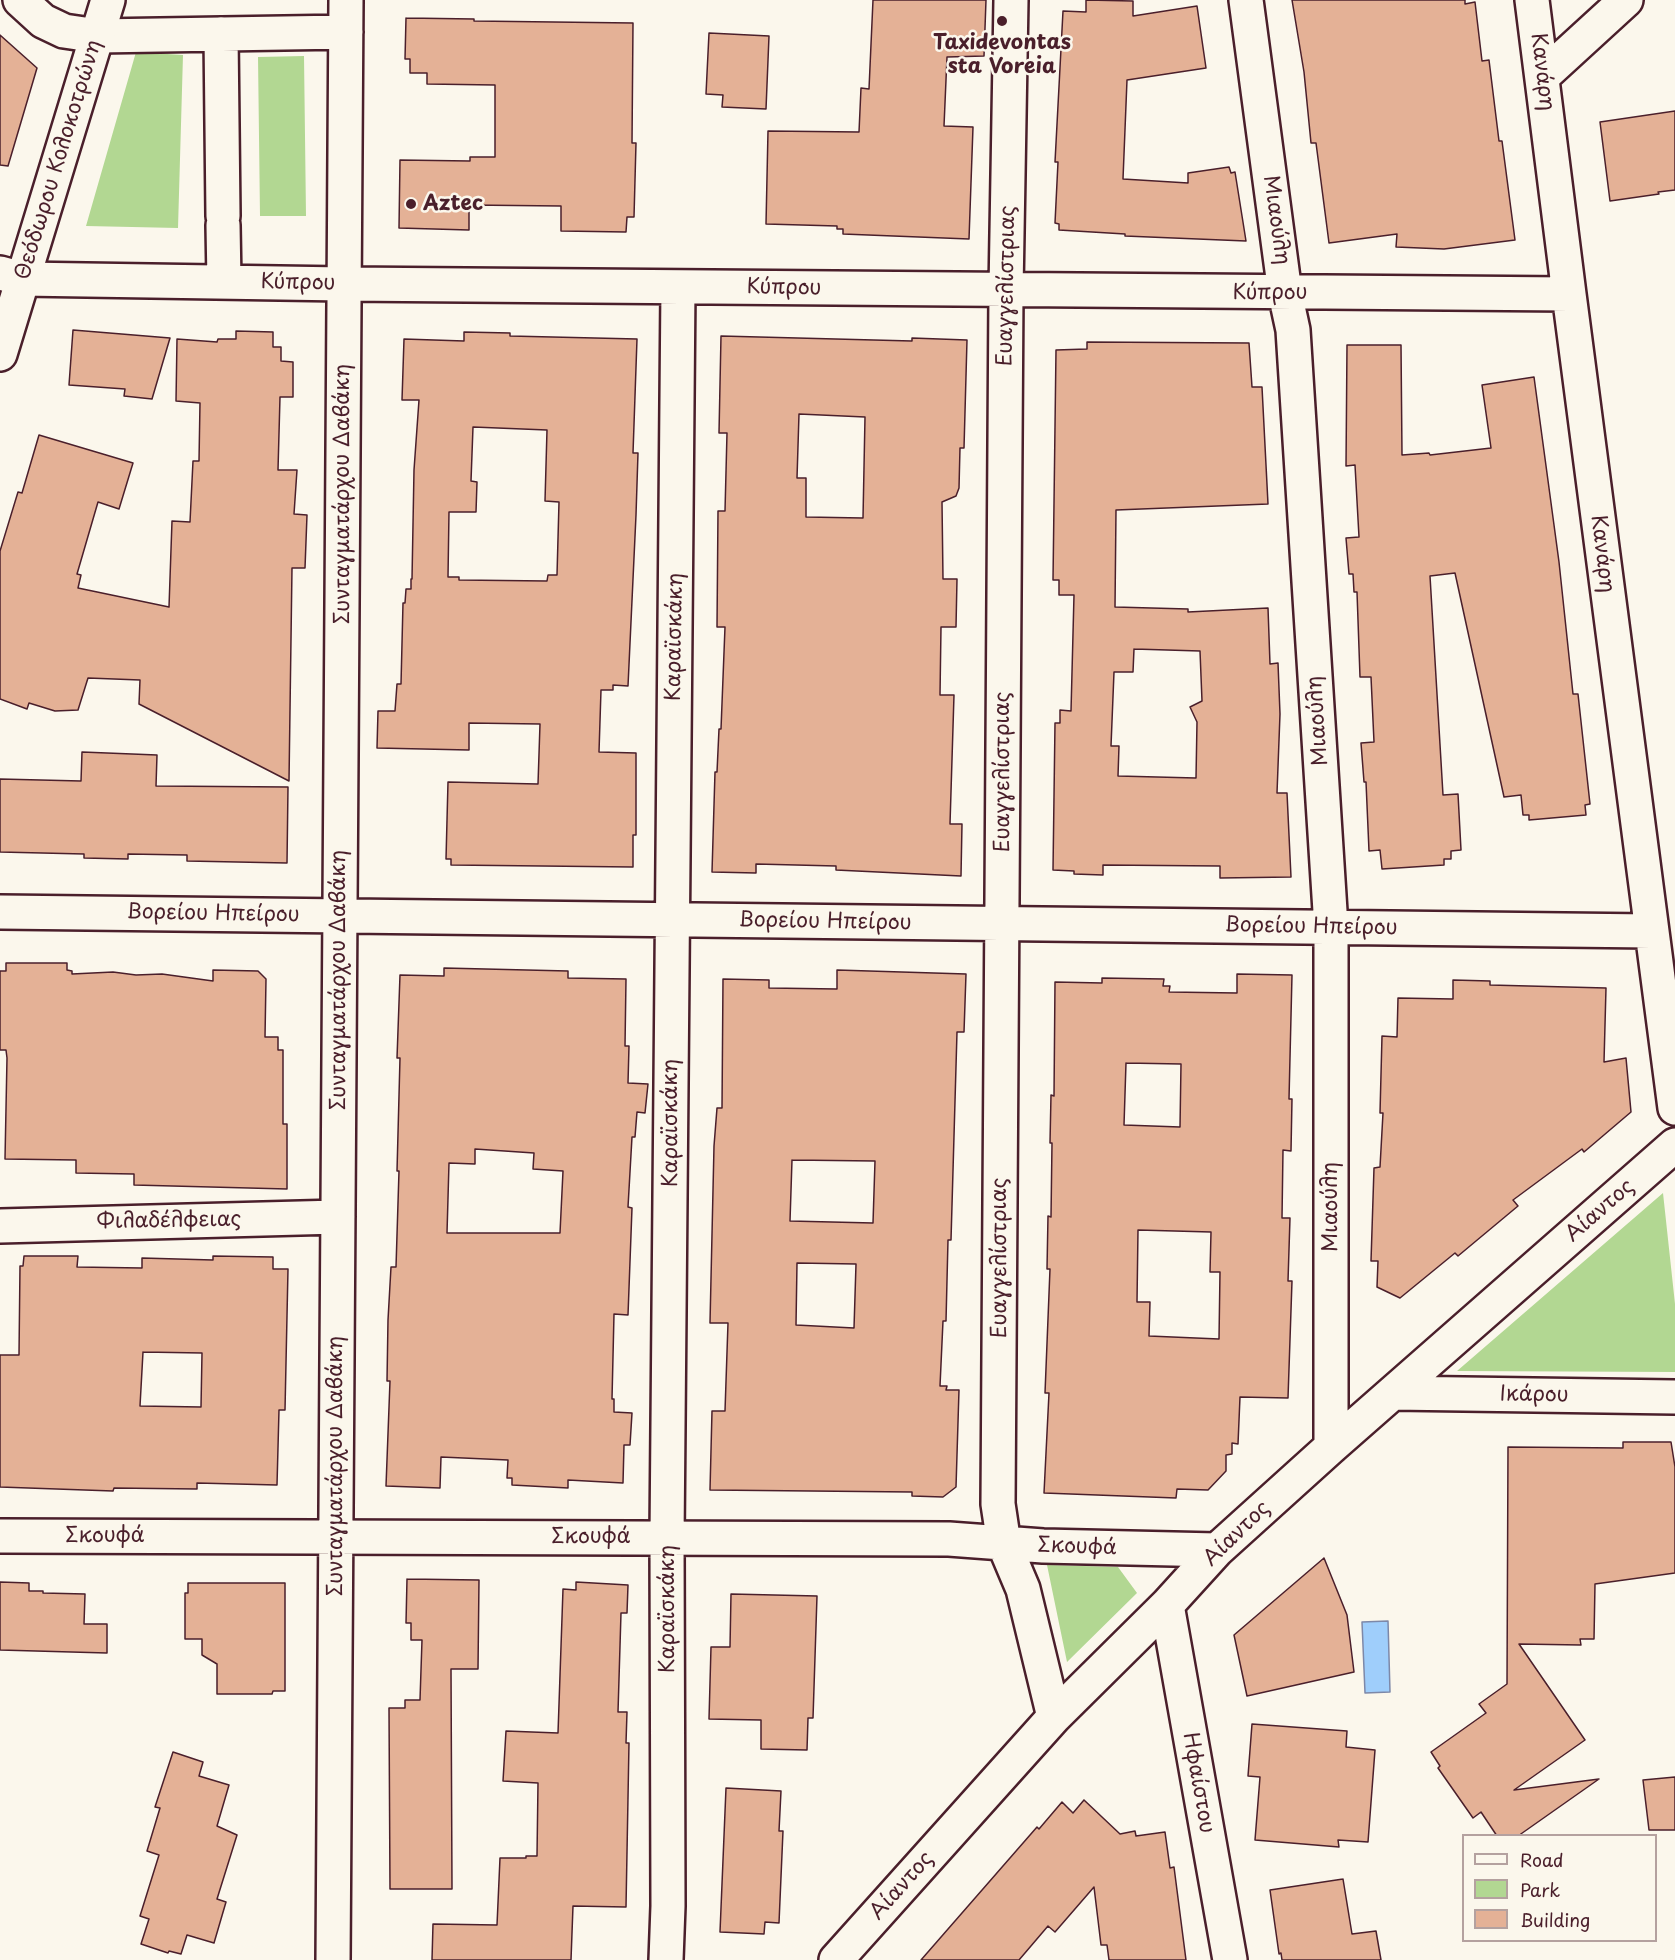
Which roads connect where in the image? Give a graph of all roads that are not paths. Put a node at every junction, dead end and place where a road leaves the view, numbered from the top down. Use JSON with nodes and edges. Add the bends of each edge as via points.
{"nodes":[{"id":1,"x":20,"y":0,"type":"edge"},
{"id":2,"x":108,"y":0,"type":"edge"},
{"id":3,"x":1011,"y":0,"type":"edge"},
{"id":4,"x":1246,"y":0,"type":"edge"},
{"id":5,"x":1532,"y":0,"type":"edge"},
{"id":6,"x":1626,"y":0,"type":"edge"},
{"id":7,"x":346,"y":16,"type":"edge"},
{"id":8,"x":221,"y":34,"type":"junction"},
{"id":9,"x":98,"y":36,"type":"junction"},
{"id":10,"x":1543,"y":76,"type":"junction"},
{"id":11,"x":11,"y":276,"type":"edge"},
{"id":12,"x":224,"y":282,"type":"junction"},
{"id":13,"x":344,"y":284,"type":"junction"},
{"id":14,"x":678,"y":287,"type":"junction"},
{"id":15,"x":1006,"y":291,"type":"junction"},
{"id":16,"x":1285,"y":293,"type":"junction"},
{"id":17,"x":1569,"y":294,"type":"junction"},
{"id":18,"x":0,"y":354,"type":"edge"},
{"id":19,"x":0,"y":912,"type":"edge"},
{"id":20,"x":340,"y":915,"type":"junction"},
{"id":21,"x":673,"y":919,"type":"junction"},
{"id":22,"x":1002,"y":925,"type":"junction"},
{"id":23,"x":1331,"y":927,"type":"junction"},
{"id":24,"x":1651,"y":931,"type":"junction"},
{"id":25,"x":1675,"y":1108,"type":"edge"},
{"id":26,"x":1675,"y":1145,"type":"edge"},
{"id":27,"x":338,"y":1217,"type":"junction"},
{"id":28,"x":0,"y":1226,"type":"edge"},
{"id":29,"x":1393,"y":1393,"type":"junction"},
{"id":30,"x":1675,"y":1397,"type":"edge"},
{"id":31,"x":1331,"y":1447,"type":"junction"},
{"id":32,"x":0,"y":1536,"type":"edge"},
{"id":33,"x":335,"y":1537,"type":"junction"},
{"id":34,"x":667,"y":1537,"type":"junction"},
{"id":35,"x":1004,"y":1544,"type":"junction"},
{"id":36,"x":1217,"y":1550,"type":"junction"},
{"id":37,"x":1167,"y":1605,"type":"junction"},
{"id":38,"x":1054,"y":1716,"type":"junction"},
{"id":39,"x":333,"y":1960,"type":"edge"},
{"id":40,"x":666,"y":1960,"type":"edge"},
{"id":41,"x":836,"y":1960,"type":"edge"},
{"id":42,"x":1230,"y":1960,"type":"edge"}],
"edges":[{"from":1,"to":9,"type":"street","via":[[43,21],[64,31]]},
{"from":2,"to":9,"type":"street","name":"Θεόδωρου Κολοκοτρώνη"},
{"from":3,"to":15,"type":"street","name":"Ευαγγελίστριας"},
{"from":4,"to":16,"type":"street","name":"Μιαούλη"},
{"from":5,"to":10,"type":"street","name":"Κανάρη"},
{"from":6,"to":10,"type":"street"},
{"from":7,"to":8,"type":"street"},
{"from":7,"to":13,"type":"street","name":"Συνταγματάρχου Δαβάκη"},
{"from":8,"to":9,"type":"street"},
{"from":8,"to":12,"type":"street"},
{"from":9,"to":11,"type":"street","name":"Θεόδωρου Κολοκοτρώνη"},
{"from":10,"to":17,"type":"street","name":"Κανάρη"},
{"from":11,"to":12,"type":"street","name":"Κύπρου"},
{"from":11,"to":18,"type":"street","name":"Θεόδωρου Κολοκοτρώνη"},
{"from":12,"to":13,"type":"street","name":"Κύπρου"},
{"from":13,"to":14,"type":"street","name":"Κύπρου"},
{"from":13,"to":20,"type":"street","name":"Συνταγματάρχου Δαβάκη"},
{"from":14,"to":15,"type":"street","name":"Κύπρου"},
{"from":14,"to":21,"type":"street","name":"Καραϊσκάκη"},
{"from":15,"to":16,"type":"street","name":"Κύπρου"},
{"from":15,"to":22,"type":"street","name":"Ευαγγελίστριας"},
{"from":16,"to":17,"type":"street","name":"Κύπρου"},
{"from":16,"to":23,"type":"street","name":"Μιαούλη","via":[[1293,330]]},
{"from":17,"to":24,"type":"street","name":"Κανάρη"},
{"from":19,"to":20,"type":"street","name":"Βορείου Ηπείρου"},
{"from":20,"to":21,"type":"street","name":"Βορείου Ηπείρου"},
{"from":20,"to":27,"type":"street","name":"Συνταγματάρχου Δαβάκη"},
{"from":21,"to":22,"type":"street","name":"Βορείου Ηπείρου"},
{"from":21,"to":34,"type":"street","name":"Καραϊσκάκη"},
{"from":22,"to":23,"type":"street","name":"Βορείου Ηπείρου"},
{"from":22,"to":35,"type":"street","name":"Ευαγγελίστριας","via":[[998,1504]]},
{"from":23,"to":24,"type":"street","name":"Βορείου Ηπείρου"},
{"from":23,"to":31,"type":"street","name":"Μιαούλη"},
{"from":24,"to":25,"type":"street","name":"Κανάρη"},
{"from":26,"to":29,"type":"street","name":"Αίαντος"},
{"from":27,"to":28,"type":"street","name":"Φιλαδέλφειας"},
{"from":27,"to":33,"type":"street","name":"Συνταγματάρχου Δαβάκη"},
{"from":29,"to":30,"type":"street","name":"Ικάρου"},
{"from":29,"to":31,"type":"street","name":"Αίαντος"},
{"from":31,"to":36,"type":"street","name":"Αίαντος"},
{"from":32,"to":33,"type":"street","name":"Σκουφά"},
{"from":33,"to":34,"type":"street","name":"Σκουφά"},
{"from":33,"to":39,"type":"street","name":"Συνταγματάρχου Δαβάκη"},
{"from":34,"to":35,"type":"street","name":"Σκουφά","via":[[950,1539]]},
{"from":34,"to":40,"type":"street","name":"Καραϊσκάκη"},
{"from":35,"to":36,"type":"street","name":"Σκουφά"},
{"from":35,"to":38,"type":"street","name":"Ευαγγελίστριας","via":[[1023,1589]]},
{"from":36,"to":37,"type":"street","name":"Αίαντος"},
{"from":37,"to":38,"type":"street","name":"Αίαντος"},
{"from":37,"to":42,"type":"street","name":"Ηφαίστου"},
{"from":38,"to":41,"type":"street","name":"Αίαντος"}]}
